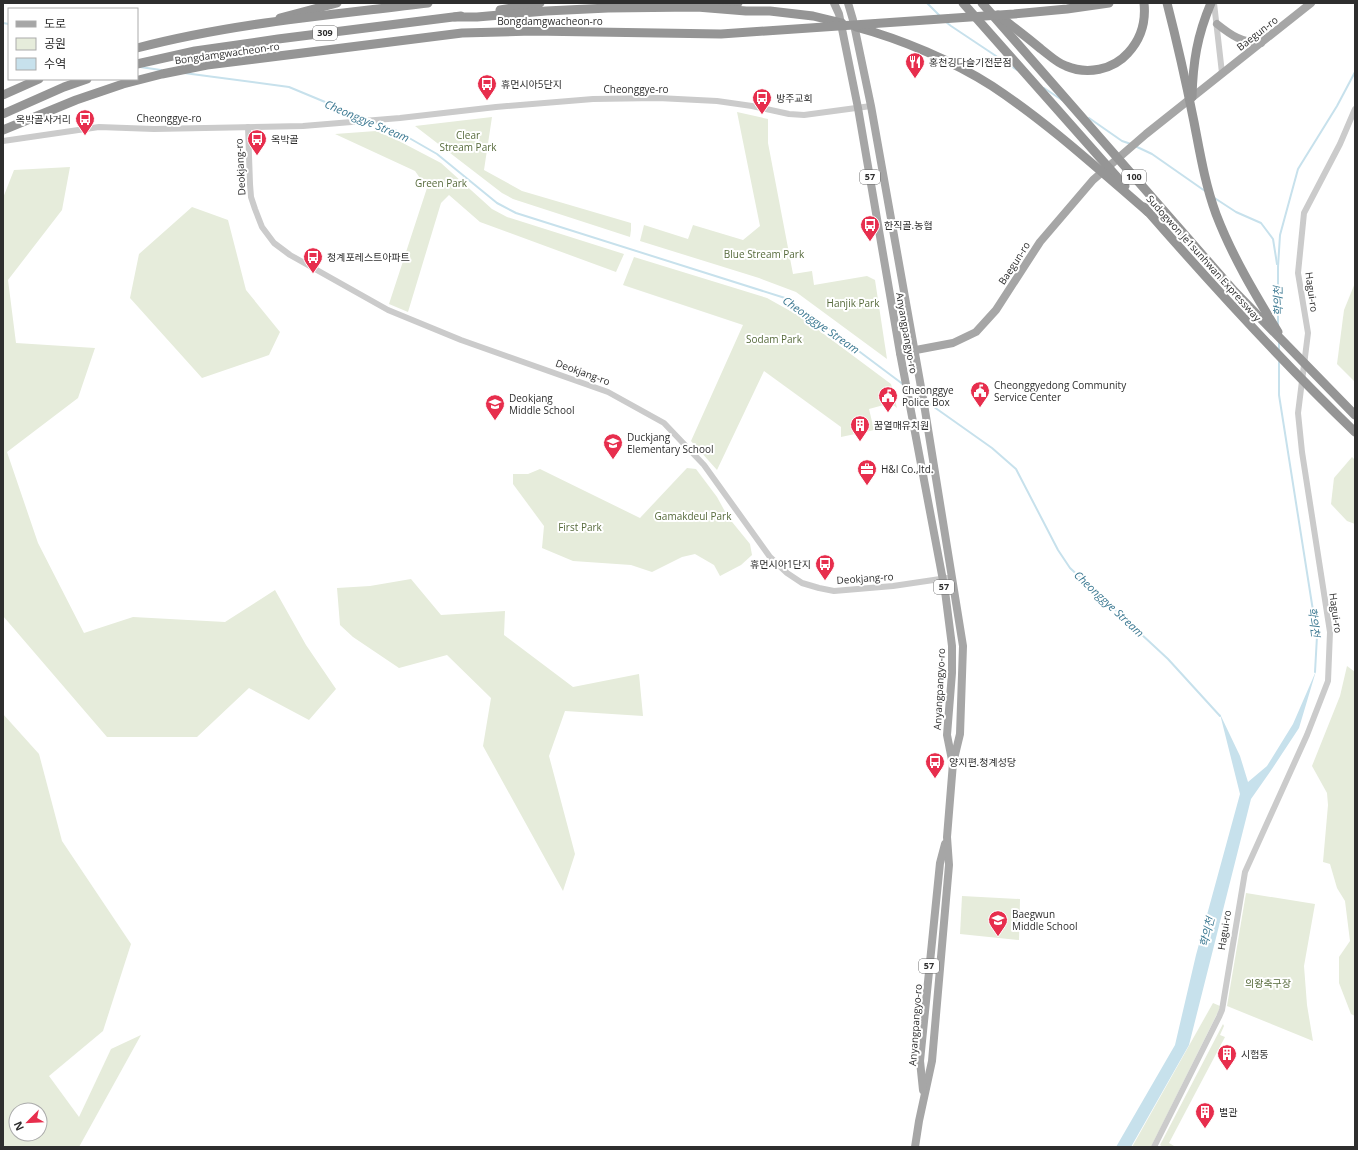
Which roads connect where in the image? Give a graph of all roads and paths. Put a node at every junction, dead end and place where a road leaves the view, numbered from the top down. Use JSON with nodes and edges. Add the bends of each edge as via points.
{"nodes":[{"id":1,"x":337,"y":3,"type":"edge"},
{"id":2,"x":428,"y":3,"type":"edge"},
{"id":3,"x":540,"y":3,"type":"edge"},
{"id":4,"x":738,"y":3,"type":"edge"},
{"id":5,"x":834,"y":3,"type":"edge"},
{"id":6,"x":848,"y":3,"type":"edge"},
{"id":7,"x":963,"y":3,"type":"edge"},
{"id":8,"x":983,"y":3,"type":"edge"},
{"id":9,"x":1109,"y":3,"type":"edge"},
{"id":10,"x":1144,"y":3,"type":"edge"},
{"id":11,"x":1167,"y":3,"type":"edge"},
{"id":12,"x":1211,"y":3,"type":"edge"},
{"id":13,"x":1214,"y":3,"type":"edge"},
{"id":14,"x":1311,"y":3,"type":"edge"},
{"id":15,"x":697,"y":7,"type":"junction"},
{"id":16,"x":455,"y":17,"type":"junction"},
{"id":17,"x":1216,"y":24,"type":"junction"},
{"id":18,"x":255,"y":25,"type":"junction"},
{"id":19,"x":1261,"y":43,"type":"junction"},
{"id":20,"x":138,"y":48,"type":"edge"},
{"id":21,"x":138,"y":64,"type":"edge"},
{"id":22,"x":1222,"y":73,"type":"junction"},
{"id":23,"x":37,"y":80,"type":"edge"},
{"id":24,"x":84,"y":80,"type":"edge"},
{"id":25,"x":3,"y":95,"type":"edge"},
{"id":26,"x":871,"y":106,"type":"junction"},
{"id":27,"x":858,"y":108,"type":"junction"},
{"id":28,"x":1355,"y":110,"type":"edge"},
{"id":29,"x":1192,"y":112,"type":"junction"},
{"id":30,"x":3,"y":114,"type":"edge"},
{"id":31,"x":248,"y":127,"type":"junction"},
{"id":32,"x":3,"y":130,"type":"edge"},
{"id":33,"x":3,"y":141,"type":"edge"},
{"id":34,"x":1148,"y":212,"type":"junction"},
{"id":35,"x":1289,"y":349,"type":"junction"},
{"id":36,"x":915,"y":351,"type":"junction"},
{"id":37,"x":900,"y":353,"type":"junction"},
{"id":38,"x":1355,"y":415,"type":"edge"},
{"id":39,"x":1355,"y":432,"type":"edge"},
{"id":40,"x":952,"y":577,"type":"junction"},
{"id":41,"x":942,"y":578,"type":"junction"},
{"id":42,"x":953,"y":763,"type":"junction"},
{"id":43,"x":947,"y":837,"type":"junction"},
{"id":44,"x":924,"y":1097,"type":"junction"},
{"id":45,"x":915,"y":1147,"type":"edge"},
{"id":46,"x":1154,"y":1147,"type":"edge"}],
"edges":[{"from":1,"to":18,"type":"highway"},
{"from":2,"to":18,"type":"highway","number":"309"},
{"from":3,"to":16,"type":"highway","name":"Bongdamgwacheon-ro","number":"309"},
{"from":4,"to":15,"type":"highway"},
{"from":5,"to":27,"type":"main road","name":"Anyangpangyo-ro","number":"57"},
{"from":6,"to":26,"type":"main road","name":"Anyangpangyo-ro","number":"57"},
{"from":7,"to":34,"type":"highway","name":"Sudogwon Je1sunhwan Expressway","number":"100"},
{"from":8,"to":10,"type":"highway","via":[[1052,58],[1066,66],[1094,71],[1112,66],[1136,45],[1142,31]]},
{"from":8,"to":35,"type":"highway","name":"Sudogwon Je1sunhwan Expressway","number":"100","via":[[1234,291]]},
{"from":9,"to":32,"type":"highway","name":"Bongdamgwacheon-ro","via":[[1014,14],[721,34],[532,31],[462,33],[207,65],[162,74],[76,100]]},
{"from":11,"to":29,"type":"highway"},
{"from":12,"to":29,"type":"highway","via":[[1195,51]]},
{"from":13,"to":17,"type":"street"},
{"from":14,"to":19,"type":"main road","name":"Baegun-ro"},
{"from":15,"to":16,"type":"highway","via":[[608,8]]},
{"from":15,"to":34,"type":"highway","via":[[813,16],[902,42],[946,61],[1020,105],[1058,134]]},
{"from":16,"to":21,"type":"highway","name":"Bongdamgwacheon-ro","number":"309","via":[[278,39]]},
{"from":17,"to":19,"type":"main road","via":[[1232,36]]},
{"from":17,"to":22,"type":"street"},
{"from":18,"to":20,"type":"highway","number":"309","via":[[182,37]]},
{"from":19,"to":22,"type":"main road","name":"Baegun-ro"},
{"from":22,"to":36,"type":"main road","name":"Baegun-ro","via":[[1092,180],[1040,242],[996,310],[976,332],[953,343]]},
{"from":23,"to":25,"type":"highway"},
{"from":24,"to":30,"type":"highway"},
{"from":26,"to":27,"type":"street","name":"Cheonggye-ro"},
{"from":26,"to":36,"type":"main road","name":"Anyangpangyo-ro","number":"57"},
{"from":27,"to":31,"type":"street","name":"Cheonggye-ro","via":[[804,115],[717,101],[658,98],[593,99],[337,124]]},
{"from":27,"to":37,"type":"main road","name":"Anyangpangyo-ro","number":"57"},
{"from":28,"to":46,"type":"street","name":"Hagui-ro","via":[[1304,213],[1298,273],[1308,334],[1298,413],[1330,632],[1328,681],[1307,735],[1245,872],[1222,1010]]},
{"from":29,"to":35,"type":"highway","via":[[1206,184],[1229,245],[1246,279]]},
{"from":31,"to":33,"type":"street","name":"Cheonggye-ro","via":[[99,127]]},
{"from":31,"to":41,"type":"street","name":"Deokjang-ro","via":[[251,197],[262,226],[274,243],[290,256],[388,310],[461,340],[608,392],[664,422],[704,465],[770,557],[802,583],[834,590],[893,586]]},
{"from":34,"to":39,"type":"highway","name":"Sudogwon Je1sunhwan Expressway","number":"100","via":[[1222,296]]},
{"from":35,"to":38,"type":"highway","name":"Sudogwon Je1sunhwan Expressway","number":"100"},
{"from":36,"to":37,"type":"main road","name":"Baegun-ro"},
{"from":36,"to":40,"type":"main road","name":"Anyangpangyo-ro","number":"57"},
{"from":37,"to":41,"type":"main road","name":"Anyangpangyo-ro","number":"57"},
{"from":40,"to":41,"type":"street","name":"Deokjang-ro"},
{"from":40,"to":42,"type":"main road","name":"Anyangpangyo-ro","number":"57","via":[[963,646],[960,734]]},
{"from":41,"to":42,"type":"main road","name":"Anyangpangyo-ro","number":"57","via":[[952,646],[947,735]]},
{"from":42,"to":43,"type":"main road","name":"Anyangpangyo-ro","number":"57"},
{"from":43,"to":44,"type":"main road","name":"Anyangpangyo-ro","number":"57","via":[[949,865],[932,1061]]},
{"from":43,"to":44,"type":"main road","name":"Anyangpangyo-ro","number":"57","via":[[940,863],[920,1061]]},
{"from":44,"to":45,"type":"main road","name":"Anyangpangyo-ro","number":"57"}]}
